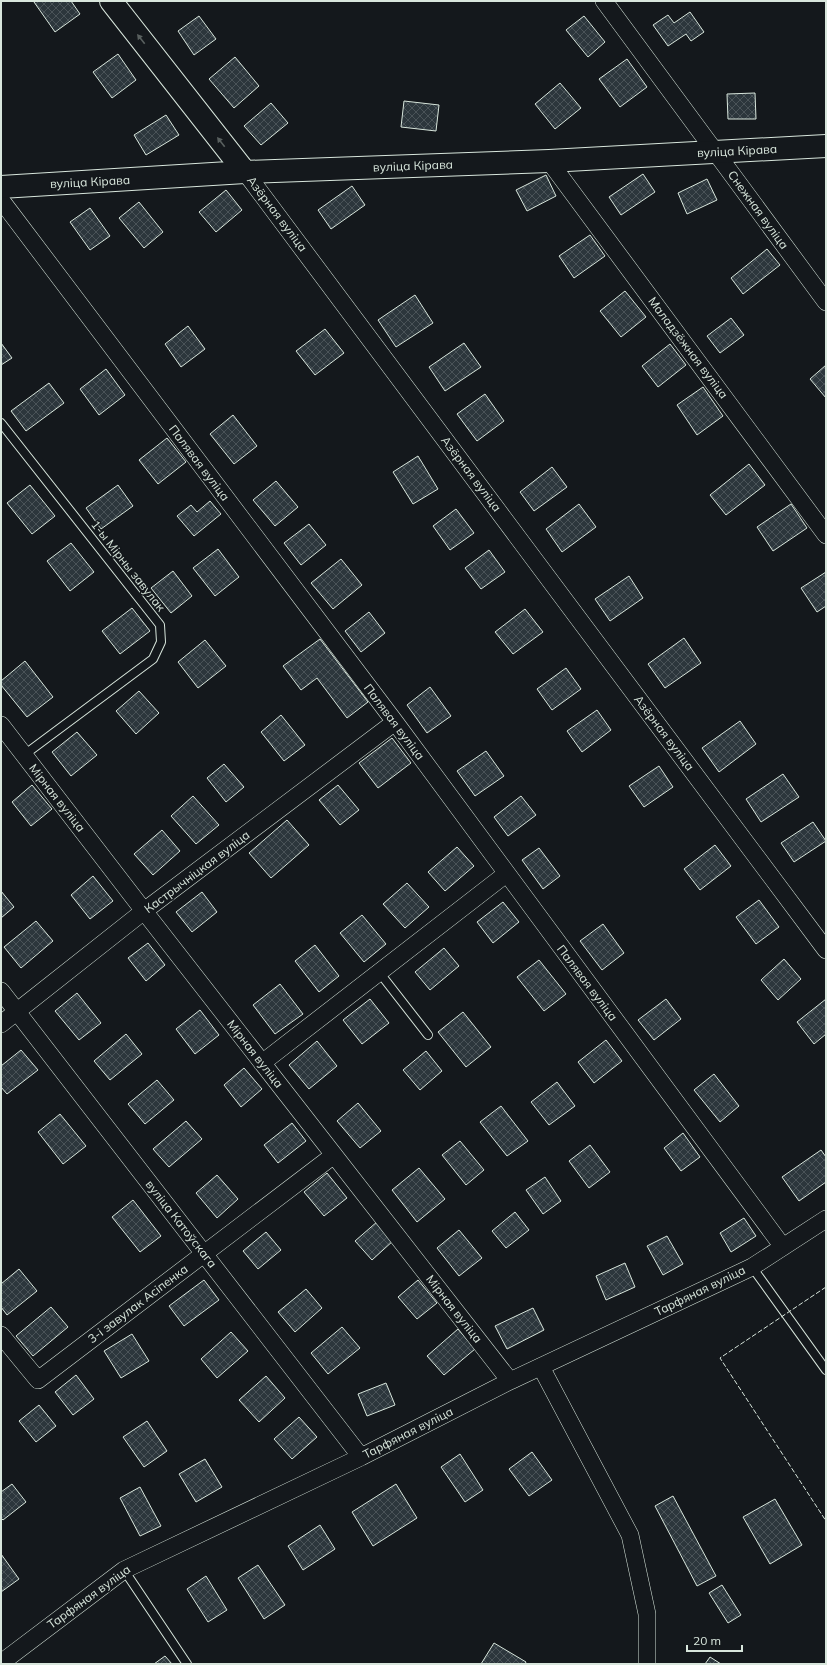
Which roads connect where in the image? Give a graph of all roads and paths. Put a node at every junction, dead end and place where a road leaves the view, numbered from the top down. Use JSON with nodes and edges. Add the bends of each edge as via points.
{"nodes":[{"id":1,"x":111,"y":1,"type":"edge"},
{"id":2,"x":604,"y":1,"type":"edge"},
{"id":3,"x":826,"y":146,"type":"edge"},
{"id":4,"x":716,"y":151,"type":"junction"},
{"id":5,"x":549,"y":161,"type":"junction"},
{"id":6,"x":246,"y":172,"type":"junction"},
{"id":7,"x":1,"y":187,"type":"edge"},
{"id":8,"x":1,"y":200,"type":"edge"},
{"id":9,"x":826,"y":302,"type":"edge"},
{"id":10,"x":1,"y":423,"type":"edge"},
{"id":11,"x":826,"y":535,"type":"edge"},
{"id":12,"x":395,"y":722,"type":"junction"},
{"id":13,"x":1,"y":725,"type":"edge"},
{"id":14,"x":24,"y":755,"type":"junction"},
{"id":15,"x":506,"y":874,"type":"junction"},
{"id":16,"x":144,"y":911,"type":"junction"},
{"id":17,"x":826,"y":950,"type":"edge"},
{"id":18,"x":379,"y":972,"type":"junction"},
{"id":19,"x":1,"y":991,"type":"edge"},
{"id":20,"x":17,"y":1012,"type":"junction"},
{"id":21,"x":1,"y":1024,"type":"edge"},
{"id":22,"x":428,"y":1035,"type":"dead end"},
{"id":23,"x":262,"y":1063,"type":"junction"},
{"id":24,"x":334,"y":1155,"type":"junction"},
{"id":25,"x":826,"y":1219,"type":"edge"},
{"id":26,"x":784,"y":1247,"type":"junction"},
{"id":27,"x":204,"y":1254,"type":"junction"},
{"id":28,"x":752,"y":1267,"type":"junction"},
{"id":29,"x":1,"y":1335,"type":"edge"},
{"id":30,"x":541,"y":1367,"type":"junction"},
{"id":31,"x":826,"y":1370,"type":"edge"},
{"id":32,"x":510,"y":1381,"type":"junction"},
{"id":33,"x":361,"y":1457,"type":"junction"},
{"id":34,"x":124,"y":1570,"type":"junction"},
{"id":35,"x":1,"y":1663,"type":"edge"},
{"id":36,"x":187,"y":1664,"type":"edge"},
{"id":37,"x":646,"y":1664,"type":"edge"}],
"edges":[{"from":6,"to":1,"type":"main road","name":"Азёрная вуліца","one_way":true},
{"from":2,"to":4,"type":"street","name":"Снежная вуліца"},
{"from":3,"to":4,"type":"main road","name":"вуліца Кірава"},
{"from":4,"to":5,"type":"main road","name":"вуліца Кірава"},
{"from":4,"to":9,"type":"street","name":"Снежная вуліца"},
{"from":5,"to":6,"type":"main road","name":"вуліца Кірава"},
{"from":5,"to":11,"type":"street","name":"Маладзёжная вуліца"},
{"from":6,"to":7,"type":"main road","name":"вуліца Кірава"},
{"from":6,"to":17,"type":"street","name":"Азёрная вуліца"},
{"from":8,"to":12,"type":"street","name":"Палявая вуліца"},
{"from":10,"to":14,"type":"lane","name":"1-ы Мірны завулак","via":[[160,625],[161,637],[153,659]]},
{"from":12,"to":15,"type":"street","name":"Палявая вуліца"},
{"from":12,"to":16,"type":"street","name":"Кастрычніцкая вуліца"},
{"from":13,"to":14,"type":"street","name":"Мірная вуліца"},
{"from":14,"to":16,"type":"street","name":"Мірная вуліца"},
{"from":15,"to":18,"type":"street"},
{"from":15,"to":26,"type":"street","name":"Палявая вуліца"},
{"from":16,"to":20,"type":"street","name":"Кастрычніцкая вуліца"},
{"from":16,"to":23,"type":"street","name":"Мірная вуліца"},
{"from":18,"to":22,"type":"lane"},
{"from":18,"to":23,"type":"street"},
{"from":19,"to":20,"type":"street","name":"вуліца Катоўскага"},
{"from":20,"to":21,"type":"street","name":"Кастрычніцкая вуліца"},
{"from":20,"to":27,"type":"street","name":"вуліца Катоўскага"},
{"from":23,"to":24,"type":"street","name":"Мірная вуліца"},
{"from":24,"to":27,"type":"street","name":"3-і завулак Асіпенка"},
{"from":24,"to":32,"type":"street","name":"Мірная вуліца"},
{"from":25,"to":26,"type":"street","name":"Тарфяная вуліца"},
{"from":26,"to":28,"type":"street","name":"Тарфяная вуліца"},
{"from":27,"to":29,"type":"street","name":"3-і завулак Асіпенка","via":[[38,1380]]},
{"from":27,"to":33,"type":"street","name":"вуліца Катоўскага"},
{"from":28,"to":30,"type":"street","name":"Тарфяная вуліца"},
{"from":28,"to":31,"type":"lane"},
{"from":30,"to":32,"type":"street","name":"Тарфяная вуліца"},
{"from":30,"to":37,"type":"street","via":[[630,1535],[647,1614]]},
{"from":32,"to":33,"type":"street","name":"Тарфяная вуліца"},
{"from":33,"to":34,"type":"street","name":"Тарфяная вуліца"},
{"from":34,"to":35,"type":"street","name":"Тарфяная вуліца"},
{"from":34,"to":36,"type":"lane"}]}
